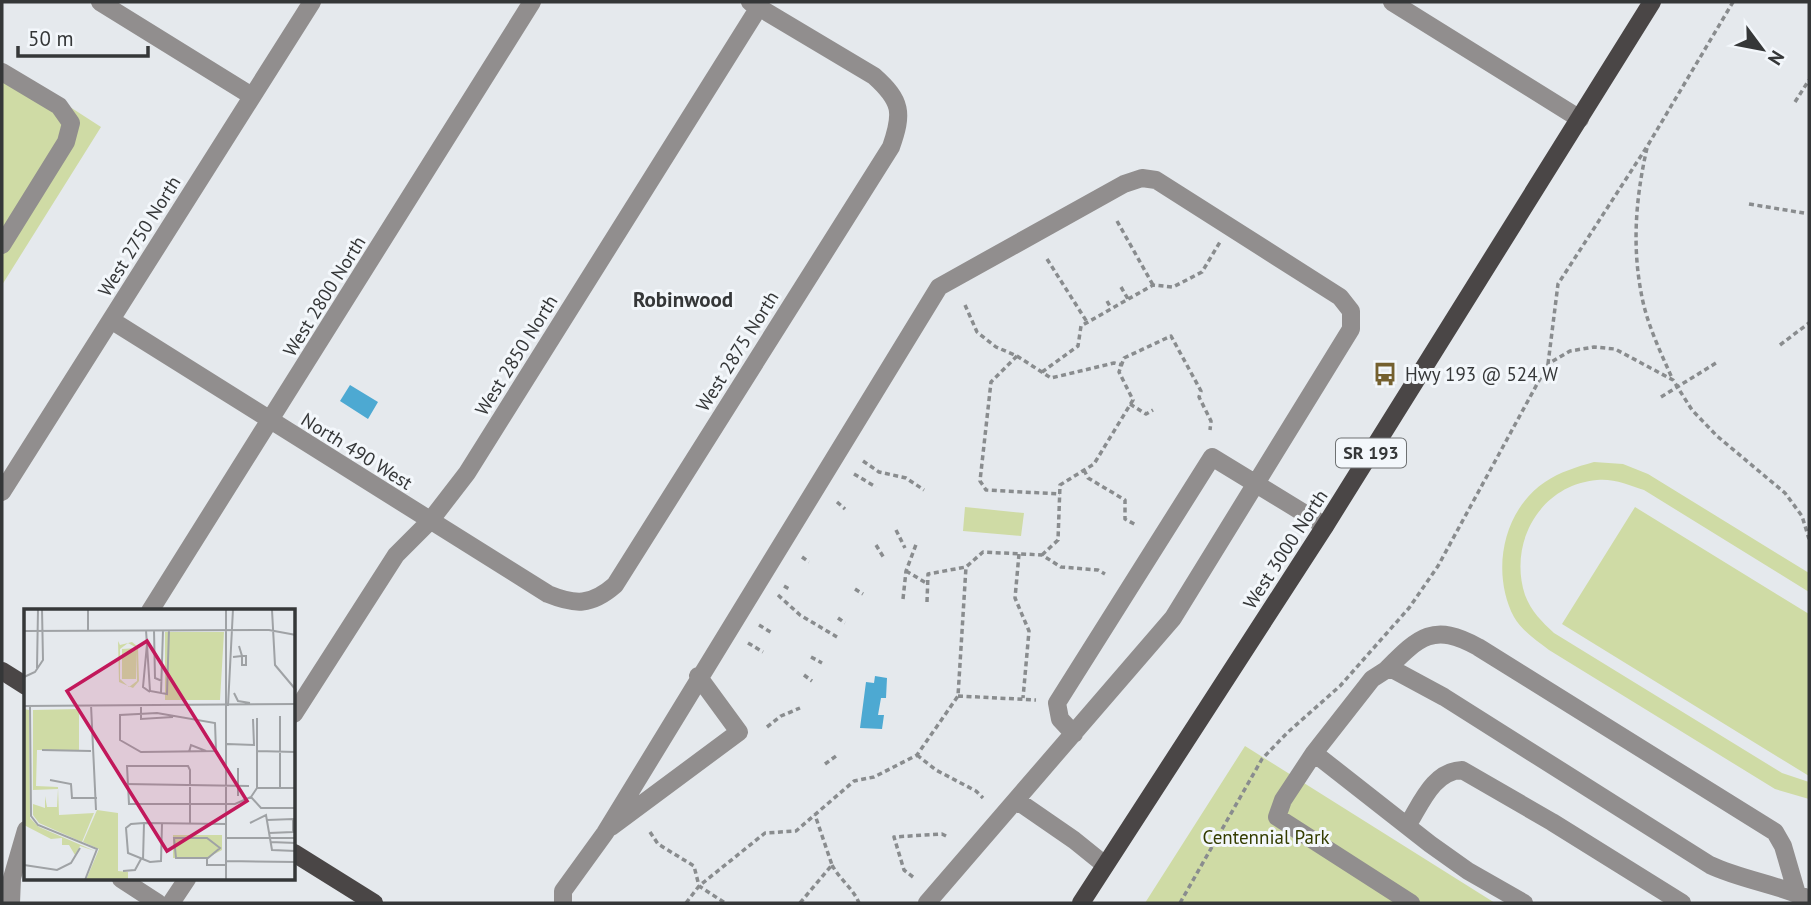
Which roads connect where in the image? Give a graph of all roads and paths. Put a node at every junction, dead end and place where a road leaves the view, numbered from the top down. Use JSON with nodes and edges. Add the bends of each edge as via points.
{"nodes":[{"id":1,"x":100,"y":2,"type":"edge"},
{"id":2,"x":312,"y":2,"type":"edge"},
{"id":3,"x":532,"y":2,"type":"edge"},
{"id":4,"x":1392,"y":2,"type":"edge"},
{"id":5,"x":1652,"y":2,"type":"edge"},
{"id":6,"x":1733,"y":2,"type":"edge"},
{"id":7,"x":754,"y":5,"type":"edge"},
{"id":8,"x":2,"y":72,"type":"edge"},
{"id":9,"x":1809,"y":80,"type":"edge"},
{"id":10,"x":252,"y":96,"type":"junction"},
{"id":11,"x":1795,"y":102,"type":"dead end"},
{"id":12,"x":1580,"y":119,"type":"junction"},
{"id":13,"x":1648,"y":145,"type":"junction"},
{"id":14,"x":1749,"y":204,"type":"dead end"},
{"id":15,"x":1804,"y":213,"type":"dead end"},
{"id":16,"x":1116,"y":221,"type":"dead end"},
{"id":17,"x":1223,"y":237,"type":"dead end"},
{"id":18,"x":2,"y":245,"type":"edge"},
{"id":19,"x":1047,"y":259,"type":"dead end"},
{"id":20,"x":1153,"y":285,"type":"junction"},
{"id":21,"x":1121,"y":287,"type":"dead end"},
{"id":22,"x":1128,"y":299,"type":"junction"},
{"id":23,"x":1107,"y":301,"type":"dead end"},
{"id":24,"x":965,"y":304,"type":"dead end"},
{"id":25,"x":1111,"y":308,"type":"junction"},
{"id":26,"x":111,"y":320,"type":"junction"},
{"id":27,"x":1087,"y":322,"type":"junction"},
{"id":28,"x":1809,"y":323,"type":"edge"},
{"id":29,"x":1780,"y":345,"type":"dead end"},
{"id":30,"x":1017,"y":356,"type":"junction"},
{"id":31,"x":1716,"y":363,"type":"dead end"},
{"id":32,"x":1548,"y":364,"type":"junction"},
{"id":33,"x":1122,"y":365,"type":"junction"},
{"id":34,"x":1042,"y":372,"type":"junction"},
{"id":35,"x":1673,"y":380,"type":"junction"},
{"id":36,"x":1677,"y":386,"type":"junction"},
{"id":37,"x":1661,"y":397,"type":"dead end"},
{"id":38,"x":1130,"y":404,"type":"junction"},
{"id":39,"x":1153,"y":410,"type":"dead end"},
{"id":40,"x":271,"y":421,"type":"junction"},
{"id":41,"x":1210,"y":430,"type":"dead end"},
{"id":42,"x":863,"y":461,"type":"dead end"},
{"id":43,"x":1084,"y":470,"type":"junction"},
{"id":44,"x":854,"y":474,"type":"dead end"},
{"id":45,"x":1256,"y":484,"type":"junction"},
{"id":46,"x":876,"y":487,"type":"dead end"},
{"id":47,"x":925,"y":490,"type":"dead end"},
{"id":48,"x":2,"y":492,"type":"edge"},
{"id":49,"x":1060,"y":494,"type":"junction"},
{"id":50,"x":837,"y":502,"type":"dead end"},
{"id":51,"x":845,"y":509,"type":"dead end"},
{"id":52,"x":430,"y":521,"type":"junction"},
{"id":53,"x":1136,"y":525,"type":"dead end"},
{"id":54,"x":1325,"y":526,"type":"junction"},
{"id":55,"x":896,"y":530,"type":"dead end"},
{"id":56,"x":1809,"y":540,"type":"edge"},
{"id":57,"x":918,"y":542,"type":"dead end"},
{"id":58,"x":876,"y":545,"type":"dead end"},
{"id":59,"x":905,"y":548,"type":"dead end"},
{"id":60,"x":1019,"y":554,"type":"junction"},
{"id":61,"x":1042,"y":555,"type":"junction"},
{"id":62,"x":802,"y":557,"type":"dead end"},
{"id":63,"x":884,"y":558,"type":"dead end"},
{"id":64,"x":809,"y":562,"type":"dead end"},
{"id":65,"x":966,"y":567,"type":"junction"},
{"id":66,"x":906,"y":572,"type":"junction"},
{"id":67,"x":1105,"y":574,"type":"dead end"},
{"id":68,"x":928,"y":584,"type":"junction"},
{"id":69,"x":784,"y":586,"type":"dead end"},
{"id":70,"x":855,"y":589,"type":"dead end"},
{"id":71,"x":791,"y":590,"type":"dead end"},
{"id":72,"x":863,"y":594,"type":"dead end"},
{"id":73,"x":778,"y":595,"type":"dead end"},
{"id":74,"x":903,"y":599,"type":"dead end"},
{"id":75,"x":586,"y":602,"type":"joint"},
{"id":76,"x":927,"y":602,"type":"dead end"},
{"id":77,"x":151,"y":609,"type":"edge"},
{"id":78,"x":838,"y":618,"type":"dead end"},
{"id":79,"x":845,"y":623,"type":"dead end"},
{"id":80,"x":759,"y":625,"type":"dead end"},
{"id":81,"x":772,"y":633,"type":"dead end"},
{"id":82,"x":837,"y":637,"type":"dead end"},
{"id":83,"x":748,"y":643,"type":"dead end"},
{"id":84,"x":763,"y":652,"type":"dead end"},
{"id":85,"x":811,"y":657,"type":"dead end"},
{"id":86,"x":822,"y":663,"type":"dead end"},
{"id":87,"x":1385,"y":670,"type":"junction"},
{"id":88,"x":2,"y":671,"type":"edge"},
{"id":89,"x":804,"y":675,"type":"dead end"},
{"id":90,"x":698,"y":676,"type":"junction"},
{"id":91,"x":812,"y":681,"type":"dead end"},
{"id":92,"x":24,"y":684,"type":"edge"},
{"id":93,"x":958,"y":696,"type":"junction"},
{"id":94,"x":1023,"y":698,"type":"junction"},
{"id":95,"x":1036,"y":700,"type":"dead end"},
{"id":96,"x":800,"y":708,"type":"dead end"},
{"id":97,"x":296,"y":711,"type":"edge"},
{"id":98,"x":767,"y":727,"type":"dead end"},
{"id":99,"x":1074,"y":734,"type":"junction"},
{"id":100,"x":1314,"y":753,"type":"junction"},
{"id":101,"x":917,"y":755,"type":"junction"},
{"id":102,"x":835,"y":756,"type":"dead end"},
{"id":103,"x":825,"y":764,"type":"dead end"},
{"id":104,"x":983,"y":797,"type":"dead end"},
{"id":105,"x":1016,"y":800,"type":"junction"},
{"id":106,"x":815,"y":814,"type":"junction"},
{"id":107,"x":1407,"y":826,"type":"junction"},
{"id":108,"x":605,"y":832,"type":"junction"},
{"id":109,"x":650,"y":832,"type":"dead end"},
{"id":110,"x":24,"y":837,"type":"edge"},
{"id":111,"x":948,"y":837,"type":"dead end"},
{"id":112,"x":296,"y":854,"type":"edge"},
{"id":113,"x":832,"y":865,"type":"junction"},
{"id":114,"x":1105,"y":865,"type":"junction"},
{"id":115,"x":913,"y":877,"type":"dead end"},
{"id":116,"x":123,"y":880,"type":"edge"},
{"id":117,"x":186,"y":880,"type":"edge"},
{"id":118,"x":699,"y":886,"type":"junction"},
{"id":119,"x":1803,"y":897,"type":"edge"},
{"id":120,"x":11,"y":903,"type":"edge"},
{"id":121,"x":158,"y":903,"type":"edge"},
{"id":122,"x":171,"y":903,"type":"edge"},
{"id":123,"x":374,"y":903,"type":"edge"},
{"id":124,"x":563,"y":903,"type":"edge"},
{"id":125,"x":686,"y":903,"type":"edge"},
{"id":126,"x":725,"y":903,"type":"edge"},
{"id":127,"x":800,"y":903,"type":"edge"},
{"id":128,"x":859,"y":903,"type":"edge"},
{"id":129,"x":927,"y":903,"type":"edge"},
{"id":130,"x":1081,"y":903,"type":"edge"},
{"id":131,"x":1180,"y":903,"type":"edge"},
{"id":132,"x":1410,"y":903,"type":"edge"},
{"id":133,"x":1524,"y":903,"type":"edge"},
{"id":134,"x":1682,"y":903,"type":"edge"}],
"edges":[{"from":1,"to":10,"type":"street"},
{"from":2,"to":10,"type":"street","name":"West 2750 North"},
{"from":3,"to":40,"type":"street","name":"West 2800 North"},
{"from":4,"to":12,"type":"street"},
{"from":5,"to":12,"type":"main road","name":"West 3000 North","number":"SR 193"},
{"from":6,"to":13,"type":"path"},
{"from":7,"to":52,"type":"street","name":"West 2850 North","via":[[467,473]]},
{"from":7,"to":75,"type":"street","name":"West 2875 North","via":[[874,76],[899,105],[898,126],[891,147],[615,585]]},
{"from":8,"to":18,"type":"street","via":[[59,107],[71,123],[66,142]]},
{"from":9,"to":11,"type":"path"},
{"from":10,"to":26,"type":"street","name":"West 2750 North"},
{"from":12,"to":54,"type":"main road","name":"West 3000 North","number":"SR 193"},
{"from":13,"to":32,"type":"path","via":[[1558,284]]},
{"from":13,"to":35,"type":"path","via":[[1639,184],[1635,239],[1641,294]]},
{"from":14,"to":15,"type":"path"},
{"from":16,"to":20,"type":"path"},
{"from":17,"to":20,"type":"path","via":[[1202,272],[1173,287]]},
{"from":19,"to":27,"type":"path"},
{"from":20,"to":22,"type":"path"},
{"from":21,"to":22,"type":"path"},
{"from":22,"to":25,"type":"path"},
{"from":23,"to":25,"type":"path"},
{"from":24,"to":30,"type":"path","via":[[977,332]]},
{"from":25,"to":27,"type":"path"},
{"from":26,"to":40,"type":"street","name":"North 490 West"},
{"from":26,"to":48,"type":"street","name":"West 2750 North"},
{"from":27,"to":34,"type":"path","via":[[1081,326],[1078,346]]},
{"from":28,"to":29,"type":"path"},
{"from":30,"to":34,"type":"path"},
{"from":30,"to":49,"type":"path","via":[[991,382],[980,481],[986,490]]},
{"from":31,"to":36,"type":"path"},
{"from":32,"to":35,"type":"path","via":[[1570,351],[1615,349]]},
{"from":32,"to":131,"type":"path","via":[[1438,565],[1409,608],[1340,686],[1262,759]]},
{"from":33,"to":34,"type":"path","via":[[1051,378]]},
{"from":33,"to":38,"type":"path","via":[[1119,372],[1133,400]]},
{"from":33,"to":41,"type":"path","via":[[1124,358],[1171,336],[1201,391]]},
{"from":35,"to":36,"type":"path"},
{"from":36,"to":37,"type":"path"},
{"from":36,"to":56,"type":"path","via":[[1717,436],[1785,493],[1802,516]]},
{"from":38,"to":39,"type":"path","via":[[1146,414]]},
{"from":38,"to":43,"type":"path","via":[[1094,464]]},
{"from":40,"to":52,"type":"street","name":"North 490 West"},
{"from":40,"to":77,"type":"street","name":"West 2800 North"},
{"from":42,"to":47,"type":"path"},
{"from":43,"to":49,"type":"path","via":[[1060,485]]},
{"from":43,"to":53,"type":"path","via":[[1088,478],[1125,500],[1125,519]]},
{"from":44,"to":46,"type":"path"},
{"from":45,"to":54,"type":"street"},
{"from":45,"to":90,"type":"street","via":[[1351,330],[1350,312],[1340,297],[1156,180],[1142,178],[1124,184],[939,287]]},
{"from":45,"to":99,"type":"street","via":[[1173,618]]},
{"from":45,"to":99,"type":"street","via":[[1212,457],[1057,704],[1060,719]]},
{"from":49,"to":61,"type":"path","via":[[1058,540]]},
{"from":50,"to":51,"type":"path"},
{"from":52,"to":75,"type":"street","name":"North 490 West","via":[[548,594],[568,602]]},
{"from":52,"to":97,"type":"street","name":"West 2850 North","via":[[396,555]]},
{"from":54,"to":114,"type":"main road","name":"West 3000 North","number":"SR 193"},
{"from":55,"to":59,"type":"path"},
{"from":57,"to":66,"type":"path"},
{"from":58,"to":63,"type":"path"},
{"from":60,"to":61,"type":"path"},
{"from":60,"to":65,"type":"path","via":[[983,552]]},
{"from":60,"to":94,"type":"path","via":[[1015,598],[1029,631]]},
{"from":61,"to":67,"type":"path","via":[[1061,567]]},
{"from":62,"to":64,"type":"path"},
{"from":65,"to":68,"type":"path","via":[[928,574]]},
{"from":65,"to":93,"type":"path"},
{"from":66,"to":68,"type":"path"},
{"from":66,"to":74,"type":"path"},
{"from":68,"to":76,"type":"path"},
{"from":69,"to":71,"type":"path"},
{"from":70,"to":72,"type":"path"},
{"from":73,"to":82,"type":"path","via":[[800,615]]},
{"from":78,"to":79,"type":"path"},
{"from":80,"to":81,"type":"path"},
{"from":83,"to":84,"type":"path"},
{"from":85,"to":86,"type":"path"},
{"from":87,"to":100,"type":"street","via":[[1372,679]]},
{"from":87,"to":119,"type":"street","via":[[1394,670],[1444,697],[1710,865]]},
{"from":87,"to":119,"type":"street","via":[[1411,645],[1436,634],[1456,635],[1775,832]]},
{"from":88,"to":92,"type":"main road"},
{"from":89,"to":91,"type":"path"},
{"from":90,"to":108,"type":"street"},
{"from":90,"to":108,"type":"street","via":[[738,732]]},
{"from":93,"to":94,"type":"path"},
{"from":93,"to":101,"type":"path"},
{"from":94,"to":95,"type":"path"},
{"from":96,"to":98,"type":"path"},
{"from":99,"to":105,"type":"street"},
{"from":100,"to":107,"type":"street"},
{"from":100,"to":132,"type":"street","via":[[1283,800],[1278,820]]},
{"from":101,"to":104,"type":"path"},
{"from":101,"to":106,"type":"path","via":[[874,777],[854,781]]},
{"from":102,"to":103,"type":"path"},
{"from":105,"to":114,"type":"street"},
{"from":105,"to":129,"type":"street"},
{"from":106,"to":113,"type":"path"},
{"from":106,"to":118,"type":"path","via":[[796,831],[765,833]]},
{"from":107,"to":133,"type":"street","via":[[1468,871]]},
{"from":107,"to":134,"type":"street","via":[[1435,782],[1446,773],[1462,771]]},
{"from":108,"to":124,"type":"street","via":[[563,891]]},
{"from":109,"to":118,"type":"path","via":[[658,844],[694,866]]},
{"from":110,"to":120,"type":"street","via":[[12,878]]},
{"from":111,"to":115,"type":"path","via":[[894,837],[904,870]]},
{"from":112,"to":123,"type":"main road"},
{"from":113,"to":127,"type":"path"},
{"from":113,"to":128,"type":"path"},
{"from":114,"to":130,"type":"main road","name":"West 3000 North","number":"SR 193"},
{"from":116,"to":121,"type":"street"},
{"from":117,"to":122,"type":"street"},
{"from":118,"to":125,"type":"path"},
{"from":118,"to":126,"type":"path"}]}
